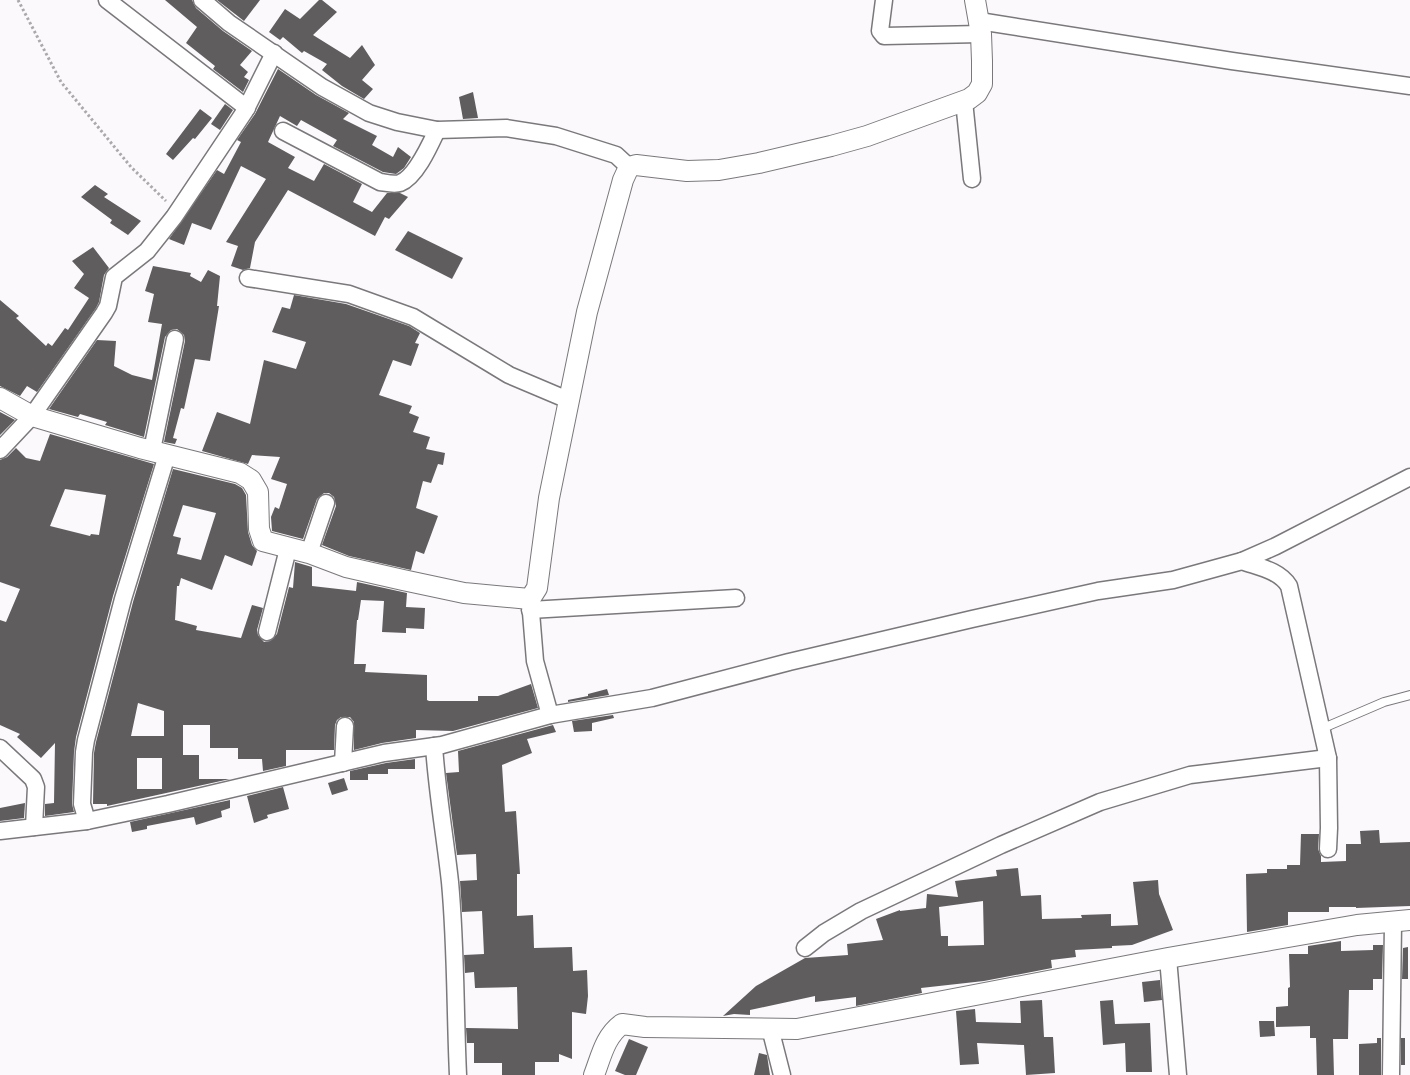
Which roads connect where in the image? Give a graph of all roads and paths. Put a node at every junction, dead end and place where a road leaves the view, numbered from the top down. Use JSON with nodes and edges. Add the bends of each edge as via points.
{"nodes":[{"id":1,"x":18,"y":0,"type":"edge"},
{"id":2,"x":107,"y":0,"type":"edge"},
{"id":3,"x":202,"y":0,"type":"edge"},
{"id":4,"x":884,"y":0,"type":"edge"},
{"id":5,"x":975,"y":0,"type":"edge"},
{"id":6,"x":980,"y":28,"type":"junction"},
{"id":7,"x":274,"y":53,"type":"junction"},
{"id":8,"x":1410,"y":86,"type":"edge"},
{"id":9,"x":964,"y":100,"type":"junction"},
{"id":10,"x":247,"y":108,"type":"junction"},
{"id":11,"x":444,"y":130,"type":"junction"},
{"id":12,"x":283,"y":131,"type":"dead end"},
{"id":13,"x":627,"y":165,"type":"junction"},
{"id":14,"x":972,"y":179,"type":"dead end"},
{"id":15,"x":177,"y":212,"type":"junction"},
{"id":16,"x":248,"y":278,"type":"dead end"},
{"id":17,"x":174,"y":339,"type":"dead end"},
{"id":18,"x":0,"y":398,"type":"edge"},
{"id":19,"x":568,"y":400,"type":"junction"},
{"id":20,"x":32,"y":416,"type":"junction"},
{"id":21,"x":0,"y":450,"type":"edge"},
{"id":22,"x":159,"y":452,"type":"junction"},
{"id":23,"x":1410,"y":477,"type":"edge"},
{"id":24,"x":326,"y":503,"type":"dead end"},
{"id":25,"x":288,"y":549,"type":"junction"},
{"id":26,"x":309,"y":553,"type":"junction"},
{"id":27,"x":1242,"y":561,"type":"junction"},
{"id":28,"x":736,"y":598,"type":"dead end"},
{"id":29,"x":530,"y":604,"type":"junction"},
{"id":30,"x":267,"y":632,"type":"dead end"},
{"id":31,"x":1410,"y":695,"type":"edge"},
{"id":32,"x":550,"y":715,"type":"junction"},
{"id":33,"x":344,"y":726,"type":"dead end"},
{"id":34,"x":1321,"y":729,"type":"junction"},
{"id":35,"x":434,"y":746,"type":"junction"},
{"id":36,"x":0,"y":748,"type":"edge"},
{"id":37,"x":1328,"y":758,"type":"junction"},
{"id":38,"x":343,"y":763,"type":"junction"},
{"id":39,"x":87,"y":820,"type":"junction"},
{"id":40,"x":34,"y":827,"type":"junction"},
{"id":41,"x":0,"y":831,"type":"edge"},
{"id":42,"x":1328,"y":849,"type":"dead end"},
{"id":43,"x":1402,"y":922,"type":"edge"},
{"id":44,"x":805,"y":948,"type":"dead end"},
{"id":45,"x":1168,"y":958,"type":"junction"},
{"id":46,"x":770,"y":1028,"type":"junction"},
{"id":47,"x":458,"y":1075,"type":"edge"},
{"id":48,"x":594,"y":1075,"type":"edge"},
{"id":49,"x":782,"y":1075,"type":"edge"},
{"id":50,"x":1178,"y":1075,"type":"edge"},
{"id":51,"x":1392,"y":1075,"type":"edge"}],
"edges":[{"from":1,"to":15,"type":"path","via":[[61,82],[131,167]]},
{"from":2,"to":10,"type":"street"},
{"from":3,"to":7,"type":"street","via":[[229,23]]},
{"from":4,"to":6,"type":"street","via":[[880,31],[884,36]]},
{"from":5,"to":6,"type":"street"},
{"from":6,"to":8,"type":"street"},
{"from":6,"to":9,"type":"street","via":[[982,84],[978,93]]},
{"from":7,"to":10,"type":"street"},
{"from":7,"to":11,"type":"street","via":[[322,88],[357,108],[397,122]]},
{"from":9,"to":13,"type":"street","via":[[867,136],[759,164],[687,171]]},
{"from":9,"to":14,"type":"street"},
{"from":10,"to":15,"type":"street"},
{"from":11,"to":12,"type":"street","via":[[407,179],[394,184],[380,182]]},
{"from":11,"to":13,"type":"street","via":[[506,128],[556,136],[616,155]]},
{"from":13,"to":19,"type":"street","via":[[586,312]]},
{"from":15,"to":20,"type":"street","via":[[147,251],[114,277],[104,313]]},
{"from":16,"to":19,"type":"street","via":[[349,294],[413,317],[508,375]]},
{"from":17,"to":22,"type":"street"},
{"from":18,"to":20,"type":"street"},
{"from":19,"to":29,"type":"street","via":[[549,498],[537,588]]},
{"from":20,"to":21,"type":"street"},
{"from":20,"to":22,"type":"street"},
{"from":22,"to":25,"type":"street","via":[[240,473],[252,480],[258,492],[259,529],[263,541]]},
{"from":22,"to":39,"type":"street","via":[[86,740],[82,804]]},
{"from":23,"to":27,"type":"street"},
{"from":24,"to":26,"type":"street"},
{"from":25,"to":26,"type":"street"},
{"from":25,"to":30,"type":"street"},
{"from":26,"to":29,"type":"street","via":[[346,567]]},
{"from":27,"to":32,"type":"street","via":[[1174,580],[1098,591],[972,619],[652,698]]},
{"from":27,"to":34,"type":"street","via":[[1270,570],[1289,586]]},
{"from":28,"to":29,"type":"street"},
{"from":29,"to":32,"type":"street","via":[[534,661]]},
{"from":31,"to":34,"type":"lane","via":[[1384,702]]},
{"from":32,"to":35,"type":"street"},
{"from":33,"to":38,"type":"street"},
{"from":34,"to":37,"type":"street"},
{"from":35,"to":38,"type":"street"},
{"from":35,"to":47,"type":"street","via":[[456,964]]},
{"from":36,"to":40,"type":"street","via":[[33,779],[36,787]]},
{"from":37,"to":42,"type":"street"},
{"from":37,"to":44,"type":"street","via":[[1190,775],[1100,802],[861,910]]},
{"from":38,"to":39,"type":"street"},
{"from":39,"to":40,"type":"street"},
{"from":40,"to":41,"type":"street"},
{"from":43,"to":45,"type":"street","via":[[1357,925]]},
{"from":43,"to":51,"type":"street"},
{"from":45,"to":46,"type":"street","via":[[797,1029]]},
{"from":45,"to":50,"type":"street"},
{"from":46,"to":48,"type":"street","via":[[622,1024],[609,1036]]},
{"from":46,"to":49,"type":"street"}]}
